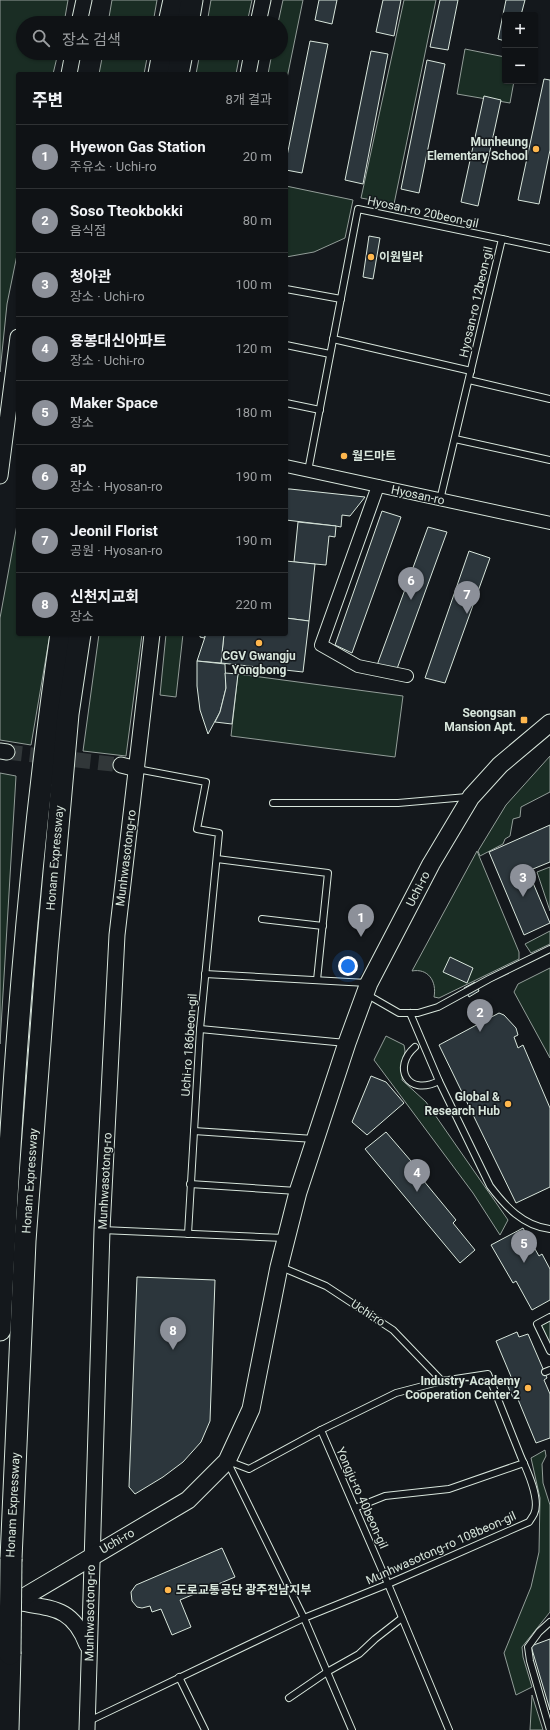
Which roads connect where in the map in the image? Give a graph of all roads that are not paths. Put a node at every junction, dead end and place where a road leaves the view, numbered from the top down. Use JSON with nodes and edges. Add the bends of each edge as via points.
{"nodes":[{"id":1,"x":84,"y":0,"type":"edge"},
{"id":2,"x":174,"y":0,"type":"edge"},
{"id":3,"x":192,"y":0,"type":"edge"},
{"id":4,"x":263,"y":0,"type":"edge"},
{"id":5,"x":81,"y":16,"type":"edge"},
{"id":6,"x":171,"y":16,"type":"edge"},
{"id":7,"x":189,"y":16,"type":"edge"},
{"id":8,"x":260,"y":16,"type":"edge"},
{"id":9,"x":71,"y":60,"type":"edge"},
{"id":10,"x":162,"y":60,"type":"edge"},
{"id":11,"x":181,"y":60,"type":"edge"},
{"id":12,"x":251,"y":60,"type":"edge"},
{"id":13,"x":68,"y":72,"type":"edge"},
{"id":14,"x":159,"y":72,"type":"edge"},
{"id":15,"x":178,"y":72,"type":"edge"},
{"id":16,"x":248,"y":72,"type":"edge"},
{"id":17,"x":502,"y":239,"type":"junction"},
{"id":18,"x":550,"y":249,"type":"edge"},
{"id":19,"x":288,"y":289,"type":"edge"},
{"id":20,"x":341,"y":299,"type":"junction"},
{"id":21,"x":333,"y":339,"type":"junction"},
{"id":22,"x":288,"y":345,"type":"edge"},
{"id":23,"x":16,"y":352,"type":"edge"},
{"id":24,"x":330,"y":354,"type":"junction"},
{"id":25,"x":471,"y":371,"type":"junction"},
{"id":26,"x":469,"y":380,"type":"junction"},
{"id":27,"x":550,"y":399,"type":"edge"},
{"id":28,"x":288,"y":403,"type":"edge"},
{"id":29,"x":320,"y":410,"type":"junction"},
{"id":30,"x":455,"y":439,"type":"junction"},
{"id":31,"x":550,"y":460,"type":"edge"},
{"id":32,"x":288,"y":466,"type":"edge"},
{"id":33,"x":308,"y":471,"type":"junction"},
{"id":34,"x":0,"y":476,"type":"edge"},
{"id":35,"x":378,"y":486,"type":"junction"},
{"id":36,"x":440,"y":500,"type":"junction"},
{"id":37,"x":550,"y":523,"type":"edge"},
{"id":38,"x":61,"y":636,"type":"edge"},
{"id":39,"x":80,"y":636,"type":"edge"},
{"id":40,"x":152,"y":636,"type":"edge"},
{"id":41,"x":407,"y":676,"type":"dead end"},
{"id":42,"x":550,"y":723,"type":"edge"},
{"id":43,"x":121,"y":765,"type":"tunnel mouth"},
{"id":44,"x":137,"y":768,"type":"junction"},
{"id":45,"x":471,"y":797,"type":"junction"},
{"id":46,"x":273,"y":803,"type":"dead end"},
{"id":47,"x":217,"y":859,"type":"junction"},
{"id":48,"x":262,"y":919,"type":"dead end"},
{"id":49,"x":322,"y":926,"type":"junction"},
{"id":50,"x":550,"y":949,"type":"edge"},
{"id":51,"x":205,"y":974,"type":"junction"},
{"id":52,"x":317,"y":980,"type":"junction"},
{"id":53,"x":368,"y":988,"type":"junction"},
{"id":54,"x":410,"y":1013,"type":"junction"},
{"id":55,"x":200,"y":1029,"type":"junction"},
{"id":56,"x":346,"y":1043,"type":"junction"},
{"id":57,"x":415,"y":1047,"type":"dead end"},
{"id":58,"x":439,"y":1081,"type":"junction"},
{"id":59,"x":194,"y":1132,"type":"junction"},
{"id":60,"x":315,"y":1139,"type":"junction"},
{"id":61,"x":190,"y":1184,"type":"junction"},
{"id":62,"x":298,"y":1192,"type":"junction"},
{"id":63,"x":550,"y":1229,"type":"edge"},
{"id":64,"x":102,"y":1230,"type":"junction"},
{"id":65,"x":188,"y":1234,"type":"junction"},
{"id":66,"x":286,"y":1238,"type":"junction"},
{"id":67,"x":279,"y":1267,"type":"junction"},
{"id":68,"x":550,"y":1317,"type":"edge"},
{"id":69,"x":0,"y":1330,"type":"edge"},
{"id":70,"x":550,"y":1351,"type":"edge"},
{"id":71,"x":442,"y":1381,"type":"junction"},
{"id":72,"x":321,"y":1430,"type":"junction"},
{"id":73,"x":227,"y":1461,"type":"junction"},
{"id":74,"x":524,"y":1463,"type":"junction"},
{"id":75,"x":355,"y":1508,"type":"junction"},
{"id":76,"x":91,"y":1556,"type":"junction"},
{"id":77,"x":388,"y":1584,"type":"junction"},
{"id":78,"x":5,"y":1607,"type":"edge"},
{"id":79,"x":304,"y":1618,"type":"junction"},
{"id":80,"x":402,"y":1618,"type":"junction"},
{"id":81,"x":550,"y":1622,"type":"edge"},
{"id":82,"x":89,"y":1649,"type":"junction"},
{"id":83,"x":327,"y":1672,"type":"junction"},
{"id":84,"x":179,"y":1678,"type":"junction"},
{"id":85,"x":290,"y":1698,"type":"dead end"},
{"id":86,"x":87,"y":1726,"type":"edge"},
{"id":87,"x":8,"y":1730,"type":"edge"},
{"id":88,"x":205,"y":1730,"type":"edge"},
{"id":89,"x":352,"y":1730,"type":"edge"},
{"id":90,"x":449,"y":1730,"type":"edge"},
{"id":91,"x":550,"y":1730,"type":"edge"}],
"edges":[{"from":1,"to":5,"type":"street"},
{"from":2,"to":6,"type":"highway"},
{"from":3,"to":7,"type":"highway"},
{"from":4,"to":8,"type":"street"},
{"from":9,"to":13,"type":"street"},
{"from":10,"to":14,"type":"highway"},
{"from":11,"to":15,"type":"highway"},
{"from":12,"to":16,"type":"street"},
{"from":17,"to":18,"type":"lane","name":"Hyosan-ro 12beon-gil"},
{"from":17,"to":20,"type":"lane","name":"Hyosan-ro 20beon-gil","via":[[358,210]]},
{"from":17,"to":25,"type":"lane","name":"Hyosan-ro 12beon-gil"},
{"from":19,"to":20,"type":"lane"},
{"from":20,"to":21,"type":"lane","name":"Hyosan-ro 20beon-gil"},
{"from":21,"to":24,"type":"lane","name":"Hyosan-ro 20beon-gil"},
{"from":21,"to":25,"type":"lane","name":"Hyosan-ro 12beon-gil"},
{"from":22,"to":24,"type":"lane"},
{"from":23,"to":34,"type":"street"},
{"from":24,"to":29,"type":"lane","name":"Hyosan-ro 20beon-gil"},
{"from":25,"to":26,"type":"lane","name":"Hyosan-ro 12beon-gil"},
{"from":26,"to":27,"type":"lane"},
{"from":26,"to":30,"type":"lane","name":"Hyosan-ro 12beon-gil"},
{"from":28,"to":29,"type":"lane"},
{"from":29,"to":33,"type":"lane","name":"Hyosan-ro 20beon-gil"},
{"from":30,"to":31,"type":"lane"},
{"from":30,"to":36,"type":"lane","name":"Hyosan-ro 12beon-gil"},
{"from":32,"to":33,"type":"street","name":"Hyosan-ro"},
{"from":33,"to":35,"type":"street","name":"Hyosan-ro"},
{"from":35,"to":36,"type":"street","name":"Hyosan-ro"},
{"from":35,"to":41,"type":"street","via":[[321,645],[358,666]]},
{"from":36,"to":37,"type":"street","name":"Hyosan-ro"},
{"from":38,"to":69,"type":"highway","name":"Honam Expressway","via":[[48,722],[24,950]]},
{"from":39,"to":87,"type":"highway","name":"Honam Expressway","bridge":true,"via":[[68,714],[25,1241],[11,1558]]},
{"from":40,"to":44,"type":"street","name":"Munhwasotong-ro"},
{"from":42,"to":45,"type":"main road","name":"Uchi-ro","via":[[500,765]]},
{"from":43,"to":44,"type":"street"},
{"from":44,"to":47,"type":"lane","name":"Uchi-ro 186beon-gil","via":[[206,782],[197,829],[219,833]]},
{"from":44,"to":64,"type":"street","name":"Munhwasotong-ro","via":[[117,935]]},
{"from":45,"to":46,"type":"lane","via":[[398,803]]},
{"from":45,"to":53,"type":"main road","name":"Uchi-ro","via":[[431,864]]},
{"from":47,"to":49,"type":"lane","via":[[328,873]]},
{"from":47,"to":51,"type":"lane","name":"Uchi-ro 186beon-gil"},
{"from":48,"to":49,"type":"lane"},
{"from":49,"to":52,"type":"lane"},
{"from":50,"to":54,"type":"lane","via":[[438,1007]]},
{"from":51,"to":52,"type":"lane"},
{"from":51,"to":55,"type":"lane","name":"Uchi-ro 186beon-gil"},
{"from":52,"to":53,"type":"lane"},
{"from":53,"to":54,"type":"lane","via":[[399,1013]]},
{"from":53,"to":56,"type":"main road","name":"Uchi-ro"},
{"from":54,"to":58,"type":"lane"},
{"from":55,"to":56,"type":"lane"},
{"from":55,"to":59,"type":"lane","name":"Uchi-ro 186beon-gil"},
{"from":56,"to":60,"type":"main road","name":"Uchi-ro"},
{"from":57,"to":58,"type":"lane","via":[[407,1053],[404,1069],[406,1077],[411,1083],[426,1087]]},
{"from":58,"to":63,"type":"lane","via":[[490,1186],[520,1218]]},
{"from":59,"to":60,"type":"lane"},
{"from":59,"to":61,"type":"lane","name":"Uchi-ro 186beon-gil"},
{"from":60,"to":62,"type":"main road","name":"Uchi-ro"},
{"from":61,"to":62,"type":"lane"},
{"from":61,"to":65,"type":"lane","name":"Uchi-ro 186beon-gil"},
{"from":62,"to":66,"type":"main road","name":"Uchi-ro"},
{"from":64,"to":65,"type":"lane"},
{"from":64,"to":76,"type":"street","name":"Munhwasotong-ro"},
{"from":65,"to":66,"type":"lane"},
{"from":66,"to":67,"type":"main road","name":"Uchi-ro"},
{"from":67,"to":71,"type":"lane","name":"Uchi-ro","via":[[326,1286],[393,1330]]},
{"from":67,"to":73,"type":"main road","name":"Uchi-ro","via":[[251,1409]]},
{"from":68,"to":70,"type":"lane","via":[[537,1324]]},
{"from":71,"to":72,"type":"lane","name":"Munhwasotong-ro 108beon-gil","via":[[396,1393]]},
{"from":71,"to":74,"type":"lane","name":"Munhwasotong-ro 108beon-gil","via":[[488,1374]]},
{"from":72,"to":73,"type":"lane","name":"Munhwasotong-ro 108beon-gil","via":[[249,1470]]},
{"from":72,"to":75,"type":"lane","name":"Yongju-ro 40beon-gil"},
{"from":73,"to":76,"type":"main road","name":"Uchi-ro","via":[[188,1500]]},
{"from":73,"to":79,"type":"lane"},
{"from":74,"to":75,"type":"lane","via":[[448,1489],[385,1496]]},
{"from":74,"to":77,"type":"lane","name":"Munhwasotong-ro 108beon-gil","via":[[536,1499],[535,1513],[529,1522]]},
{"from":75,"to":77,"type":"lane","name":"Yongju-ro 40beon-gil"},
{"from":76,"to":78,"type":"main road","name":"Uchi-ro"},
{"from":76,"to":82,"type":"street","name":"Munhwasotong-ro"},
{"from":77,"to":79,"type":"lane","name":"Munhwasotong-ro 108beon-gil"},
{"from":77,"to":80,"type":"lane","name":"Yongju-ro 40beon-gil"},
{"from":78,"to":82,"type":"street","via":[[57,1610],[66,1614],[79,1627]]},
{"from":79,"to":83,"type":"lane"},
{"from":79,"to":84,"type":"lane","name":"Munhwasotong-ro 108beon-gil"},
{"from":80,"to":83,"type":"lane","via":[[359,1654]]},
{"from":80,"to":90,"type":"lane","name":"Yongju-ro 40beon-gil"},
{"from":81,"to":91,"type":"lane","via":[[528,1647]]},
{"from":82,"to":86,"type":"street","name":"Munhwasotong-ro"},
{"from":83,"to":85,"type":"lane"},
{"from":83,"to":89,"type":"lane"},
{"from":84,"to":86,"type":"lane","name":"Munhwasotong-ro 108beon-gil"},
{"from":84,"to":88,"type":"lane"}]}
